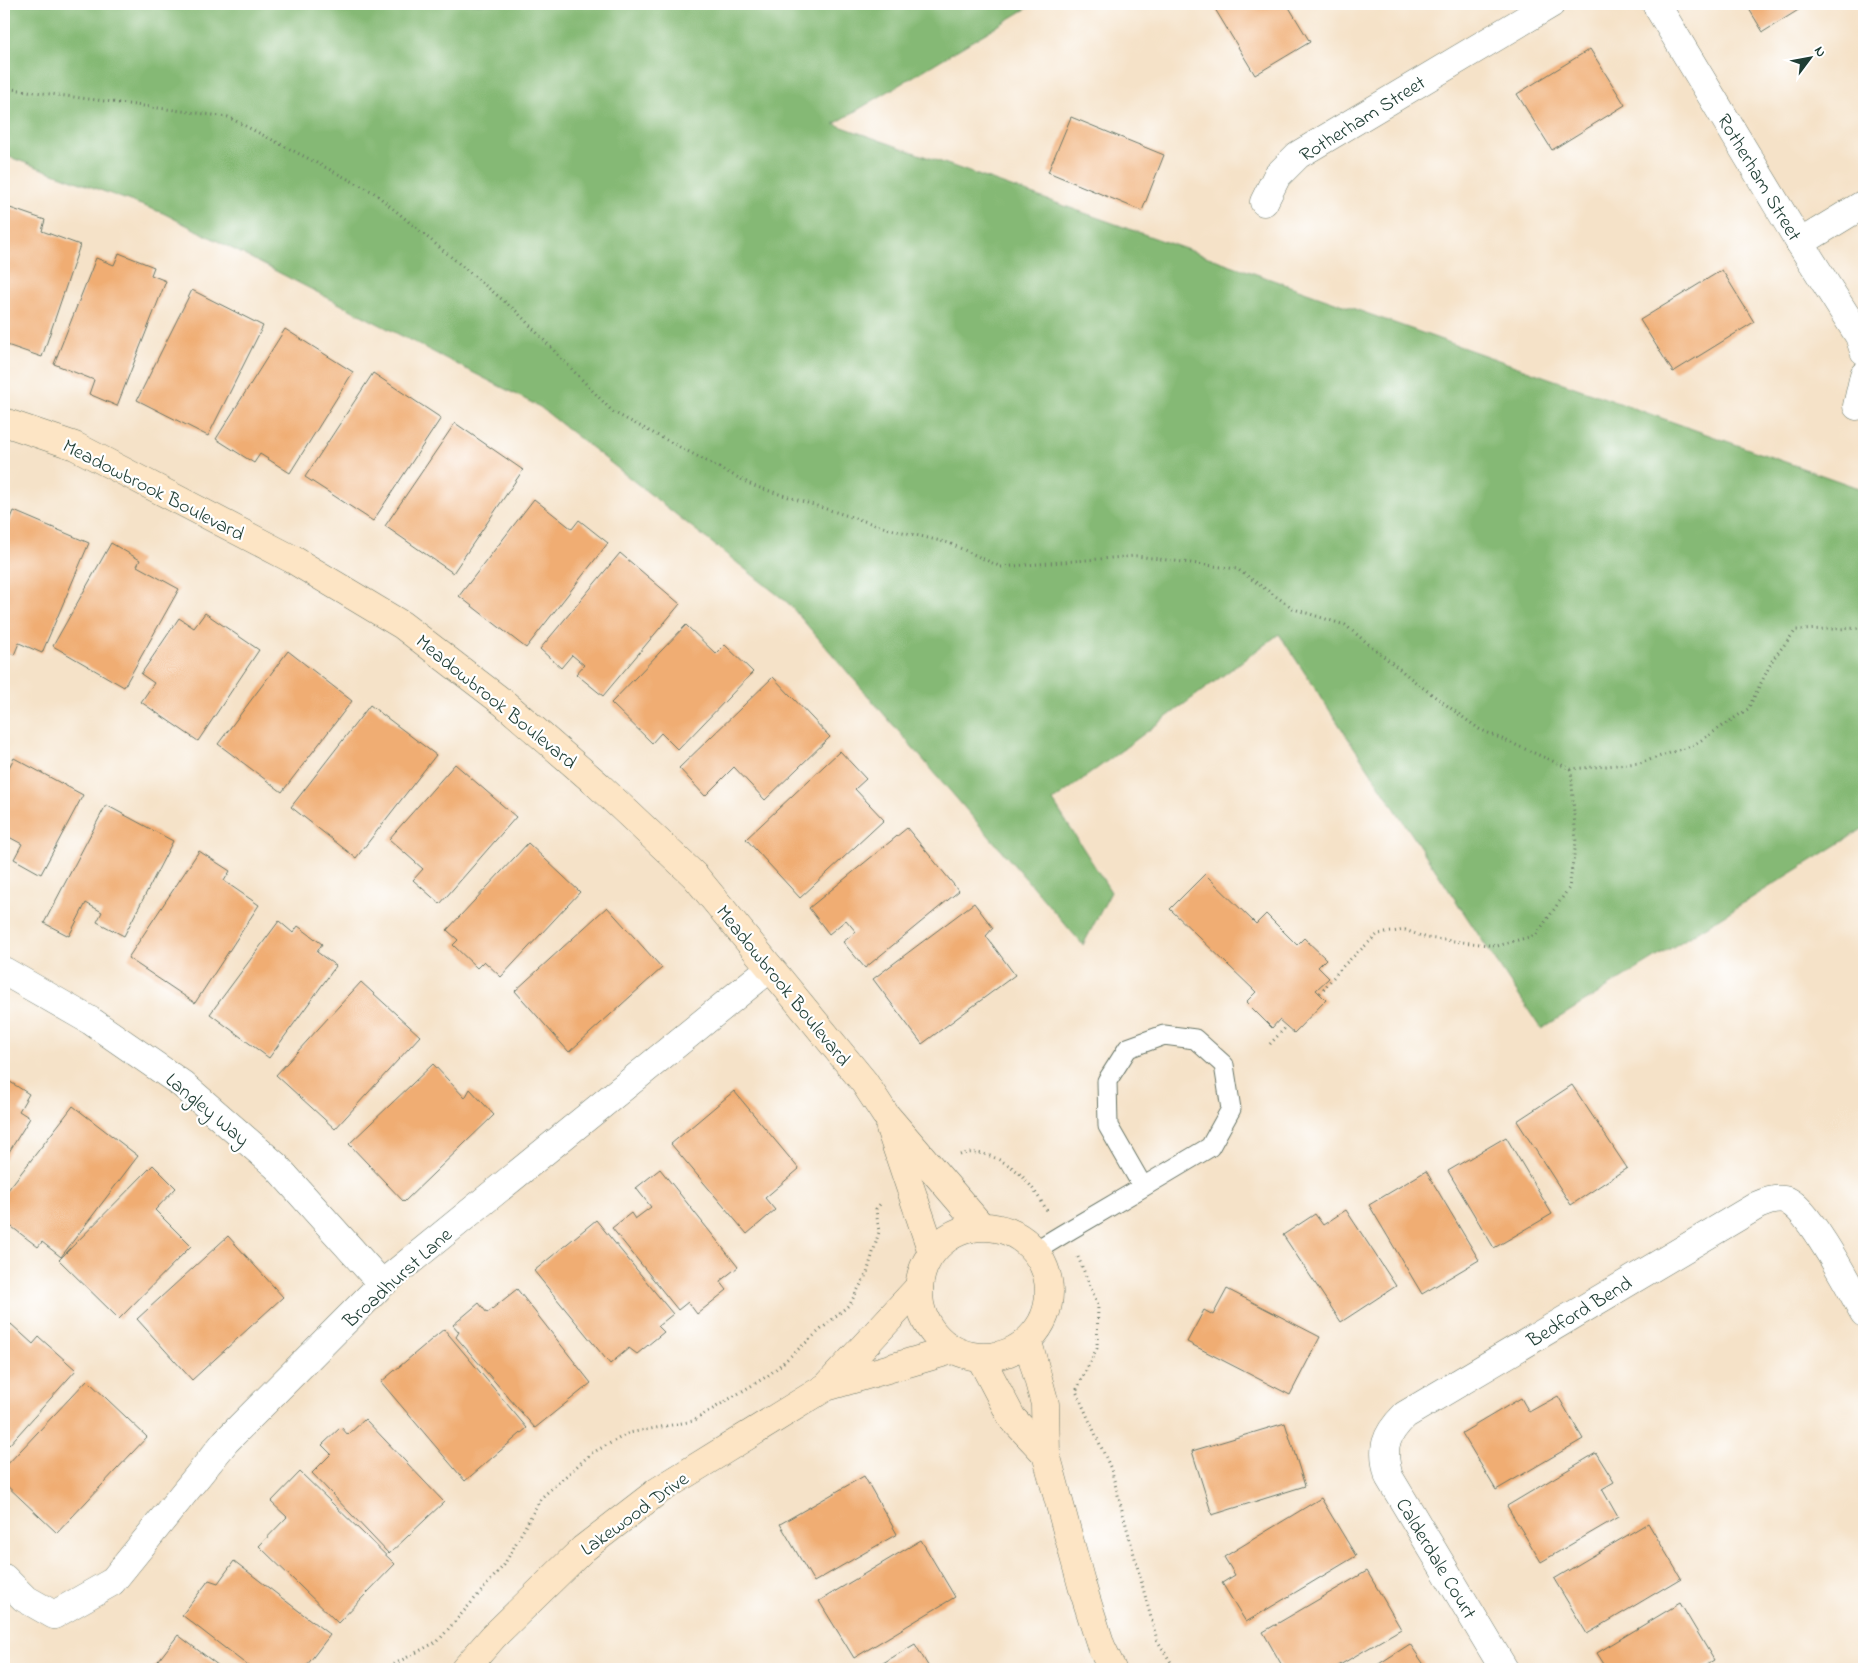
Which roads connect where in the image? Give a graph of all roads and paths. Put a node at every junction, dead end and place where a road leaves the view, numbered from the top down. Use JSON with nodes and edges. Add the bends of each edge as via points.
{"nodes":[{"id":1,"x":1551,"y":4,"type":"edge"},
{"id":2,"x":1656,"y":4,"type":"edge"},
{"id":3,"x":4,"y":88,"type":"edge"},
{"id":4,"x":1264,"y":202,"type":"dead end"},
{"id":5,"x":1864,"y":204,"type":"edge"},
{"id":6,"x":1800,"y":244,"type":"junction"},
{"id":7,"x":1864,"y":351,"type":"edge"},
{"id":8,"x":1864,"y":375,"type":"edge"},
{"id":9,"x":1856,"y":406,"type":"dead end"},
{"id":10,"x":4,"y":422,"type":"edge"},
{"id":11,"x":1864,"y":628,"type":"edge"},
{"id":12,"x":1571,"y":769,"type":"junction"},
{"id":13,"x":770,"y":968,"type":"junction"},
{"id":14,"x":4,"y":971,"type":"edge"},
{"id":15,"x":1320,"y":993,"type":"dead end"},
{"id":16,"x":1287,"y":1026,"type":"dead end"},
{"id":17,"x":1270,"y":1044,"type":"dead end"},
{"id":18,"x":885,"y":1114,"type":"junction"},
{"id":19,"x":958,"y":1155,"type":"dead end"},
{"id":20,"x":1143,"y":1187,"type":"junction"},
{"id":21,"x":884,"y":1198,"type":"dead end"},
{"id":22,"x":1044,"y":1206,"type":"dead end"},
{"id":23,"x":980,"y":1226,"type":"junction"},
{"id":24,"x":1035,"y":1251,"type":"junction"},
{"id":25,"x":932,"y":1252,"type":"junction"},
{"id":26,"x":1080,"y":1259,"type":"dead end"},
{"id":27,"x":382,"y":1284,"type":"junction"},
{"id":28,"x":919,"y":1287,"type":"junction"},
{"id":29,"x":1864,"y":1313,"type":"edge"},
{"id":30,"x":1028,"y":1342,"type":"junction"},
{"id":31,"x":952,"y":1350,"type":"junction"},
{"id":32,"x":981,"y":1359,"type":"junction"},
{"id":33,"x":826,"y":1387,"type":"junction"},
{"id":34,"x":1385,"y":1442,"type":"joint"},
{"id":35,"x":1046,"y":1454,"type":"junction"},
{"id":36,"x":4,"y":1578,"type":"edge"},
{"id":37,"x":386,"y":1669,"type":"edge"},
{"id":38,"x":466,"y":1669,"type":"edge"},
{"id":39,"x":1112,"y":1669,"type":"edge"},
{"id":40,"x":1175,"y":1669,"type":"edge"},
{"id":41,"x":1504,"y":1669,"type":"edge"}],
"edges":[{"from":1,"to":4,"type":"street","name":"Rotherham Street","via":[[1298,155],[1277,176]]},
{"from":2,"to":6,"type":"street","name":"Rotherham Street"},
{"from":3,"to":12,"type":"path","via":[[228,117],[373,192],[516,311],[613,412],[754,486],[886,528],[949,543],[1001,567],[1136,556],[1236,569],[1294,609],[1345,625],[1479,729]]},
{"from":5,"to":6,"type":"street"},
{"from":6,"to":7,"type":"street","name":"Rotherham Street","via":[[1859,336]]},
{"from":8,"to":9,"type":"street"},
{"from":10,"to":13,"type":"street","name":"Meadowbrook Boulevard","via":[[75,446],[292,558],[402,625],[505,704],[598,785],[695,876]]},
{"from":11,"to":12,"type":"path","via":[[1796,630],[1773,659],[1748,709],[1694,745],[1640,763]]},
{"from":12,"to":15,"type":"path","via":[[1576,843],[1569,888],[1536,935],[1497,946],[1427,938],[1405,930],[1378,934],[1344,965]]},
{"from":13,"to":18,"type":"street","name":"Meadowbrook Boulevard","via":[[864,1082]]},
{"from":13,"to":27,"type":"street","name":"Broadhurst Lane"},
{"from":14,"to":27,"type":"street","name":"Langley Way","via":[[90,1021],[182,1084],[276,1166]]},
{"from":16,"to":17,"type":"path"},
{"from":18,"to":23,"type":"street","name":"Meadowbrook Boulevard"},
{"from":18,"to":25,"type":"street","name":"Meadowbrook Boulevard"},
{"from":19,"to":22,"type":"path","via":[[967,1152],[993,1156],[1023,1177]]},
{"from":20,"to":20,"type":"lane","via":[[1210,1147],[1231,1110],[1224,1064],[1195,1039],[1164,1035],[1128,1048],[1107,1081],[1108,1126]]},
{"from":20,"to":24,"type":"lane"},
{"from":21,"to":37,"type":"path","via":[[876,1210],[879,1232],[867,1273],[850,1304],[769,1375],[693,1421],[629,1433],[592,1453],[540,1498],[504,1565],[438,1641]]},
{"from":23,"to":24,"type":"street","via":[[1017,1234]]},
{"from":23,"to":25,"type":"street","via":[[962,1230]]},
{"from":24,"to":30,"type":"street","via":[[1048,1279],[1050,1298],[1046,1316]]},
{"from":25,"to":28,"type":"street","via":[[923,1268]]},
{"from":26,"to":40,"type":"path","via":[[1098,1305],[1097,1348],[1076,1391],[1110,1469],[1157,1640]]},
{"from":27,"to":36,"type":"street","name":"Broadhurst Lane","via":[[226,1441],[112,1582],[54,1616],[24,1598]]},
{"from":28,"to":31,"type":"street","via":[[926,1323]]},
{"from":28,"to":33,"type":"street","name":"Lakewood Drive"},
{"from":29,"to":34,"type":"street","name":"Bedford Bend","via":[[1800,1209],[1786,1200],[1772,1200],[1758,1204],[1404,1415]]},
{"from":30,"to":32,"type":"street","via":[[1006,1354]]},
{"from":30,"to":35,"type":"street","via":[[1045,1404]]},
{"from":31,"to":32,"type":"street"},
{"from":31,"to":33,"type":"street","name":"Lakewood Drive"},
{"from":32,"to":35,"type":"street","via":[[1012,1418]]},
{"from":33,"to":38,"type":"street","name":"Lakewood Drive","via":[[658,1491],[583,1549],[493,1636]]},
{"from":34,"to":41,"type":"street","name":"Calderdale Court","via":[[1384,1460],[1389,1477]]},
{"from":35,"to":39,"type":"street","via":[[1082,1586],[1101,1646]]}]}
